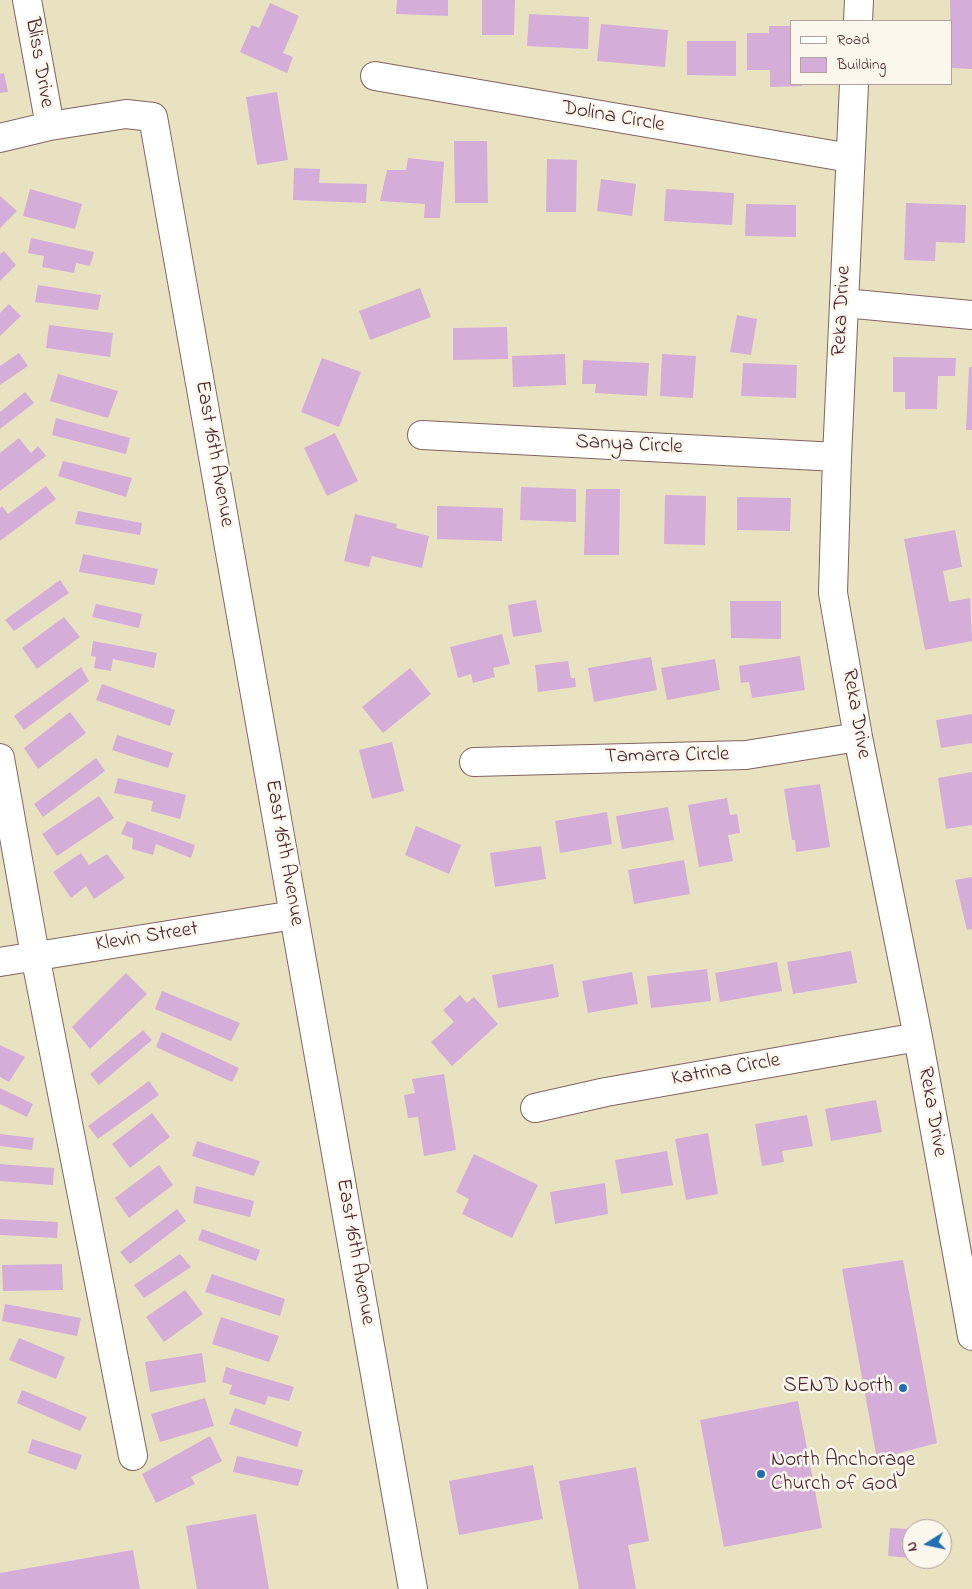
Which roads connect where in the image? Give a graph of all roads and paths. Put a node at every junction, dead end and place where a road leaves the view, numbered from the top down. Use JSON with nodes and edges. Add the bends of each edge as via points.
{"nodes":[{"id":1,"x":26,"y":0,"type":"edge"},
{"id":2,"x":859,"y":0,"type":"edge"},
{"id":3,"x":858,"y":20,"type":"edge"},
{"id":4,"x":375,"y":76,"type":"dead end"},
{"id":5,"x":854,"y":85,"type":"edge"},
{"id":6,"x":50,"y":126,"type":"junction"},
{"id":7,"x":0,"y":138,"type":"edge"},
{"id":8,"x":850,"y":158,"type":"junction"},
{"id":9,"x":844,"y":303,"type":"junction"},
{"id":10,"x":972,"y":315,"type":"edge"},
{"id":11,"x":422,"y":435,"type":"dead end"},
{"id":12,"x":837,"y":457,"type":"junction"},
{"id":13,"x":858,"y":737,"type":"junction"},
{"id":14,"x":0,"y":758,"type":"edge"},
{"id":15,"x":474,"y":762,"type":"dead end"},
{"id":16,"x":294,"y":915,"type":"junction"},
{"id":17,"x":35,"y":955,"type":"junction"},
{"id":18,"x":0,"y":962,"type":"edge"},
{"id":19,"x":918,"y":1037,"type":"junction"},
{"id":20,"x":535,"y":1108,"type":"dead end"},
{"id":21,"x":972,"y":1336,"type":"edge"},
{"id":22,"x":133,"y":1456,"type":"dead end"},
{"id":23,"x":413,"y":1589,"type":"edge"}],
"edges":[{"from":1,"to":6,"type":"street","name":"Bliss Drive"},
{"from":2,"to":3,"type":"street"},
{"from":4,"to":8,"type":"street","name":"Dolina Circle"},
{"from":5,"to":8,"type":"street","name":"Reka Drive"},
{"from":6,"to":7,"type":"street"},
{"from":6,"to":16,"type":"street","name":"East 16th Avenue","via":[[126,114],[154,117]]},
{"from":8,"to":9,"type":"street","name":"Reka Drive"},
{"from":9,"to":10,"type":"street"},
{"from":9,"to":12,"type":"street","name":"Reka Drive"},
{"from":11,"to":12,"type":"street","name":"Sanya Circle"},
{"from":12,"to":13,"type":"street","name":"Reka Drive","via":[[833,593]]},
{"from":13,"to":15,"type":"street","name":"Tamarra Circle","via":[[746,755]]},
{"from":13,"to":19,"type":"street","name":"Reka Drive"},
{"from":14,"to":17,"type":"street"},
{"from":16,"to":17,"type":"street","name":"Klevin Street"},
{"from":16,"to":23,"type":"street","name":"East 16th Avenue"},
{"from":17,"to":18,"type":"street","name":"Klevin Street"},
{"from":17,"to":22,"type":"street"},
{"from":19,"to":20,"type":"street","name":"Katrina Circle","via":[[606,1092]]},
{"from":19,"to":21,"type":"street","name":"Reka Drive"}]}
